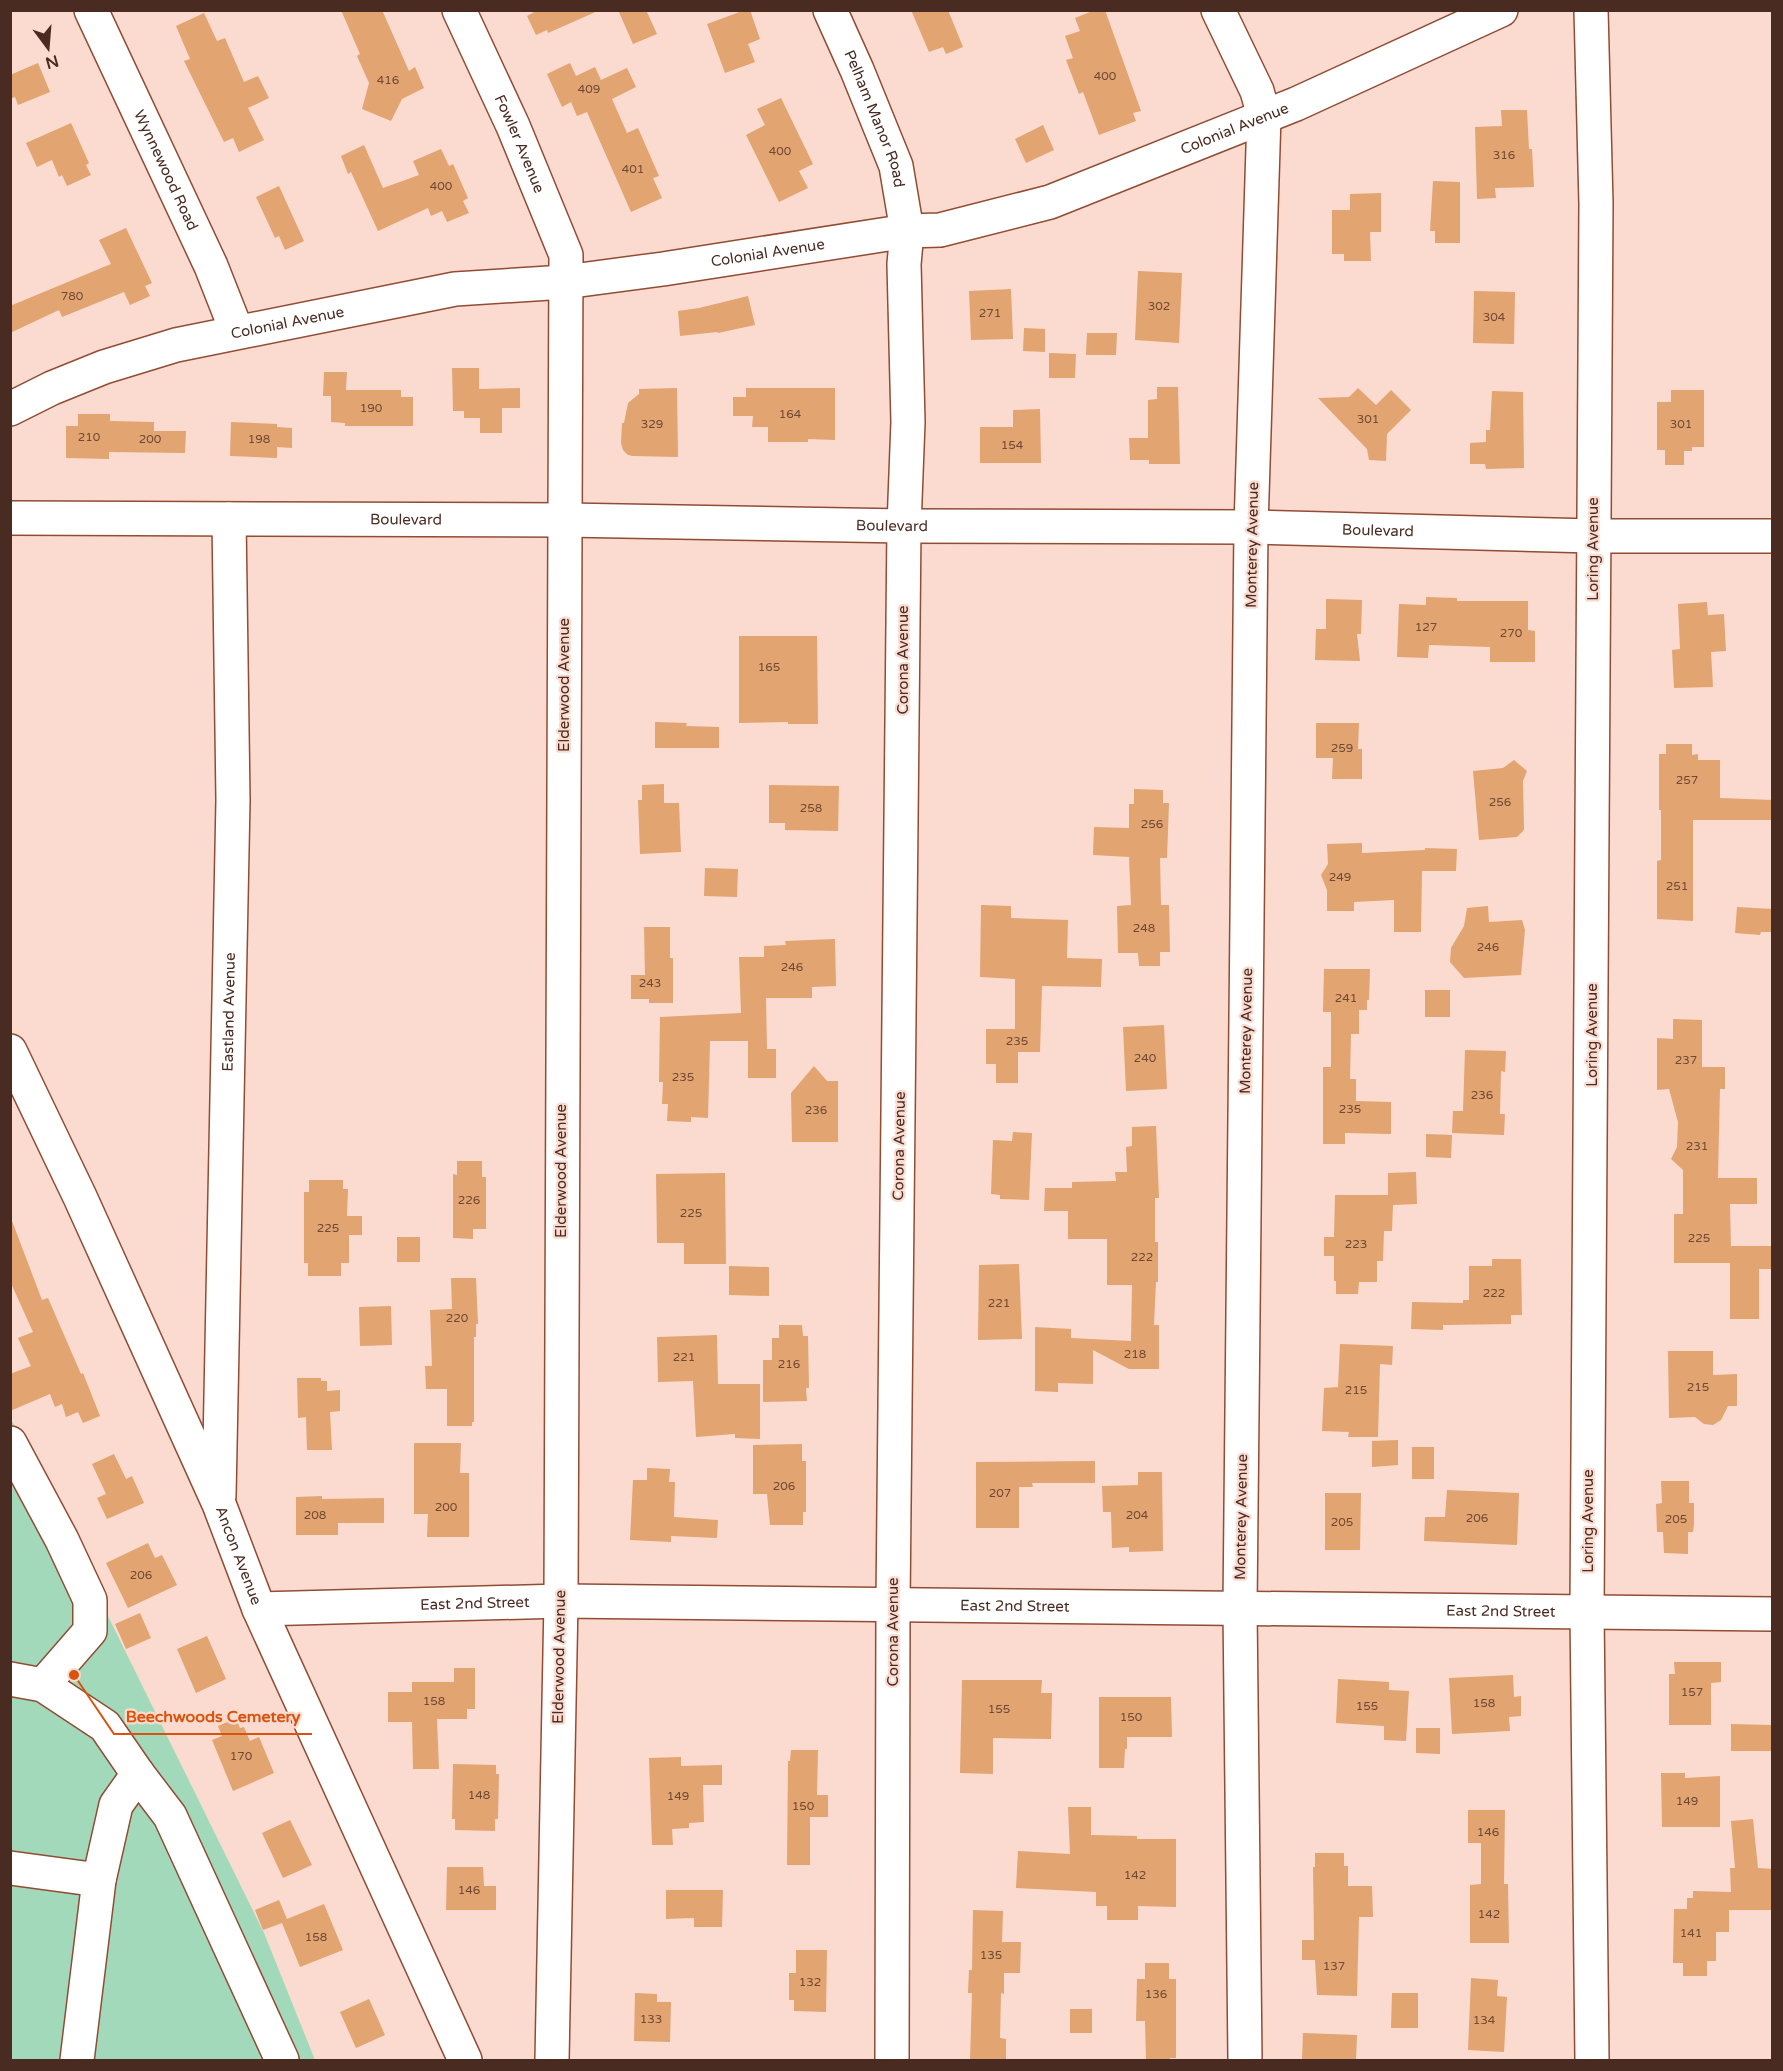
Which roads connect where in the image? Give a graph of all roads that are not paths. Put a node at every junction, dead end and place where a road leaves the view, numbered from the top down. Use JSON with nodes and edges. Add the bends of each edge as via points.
{"nodes":[{"id":1,"x":91,"y":10,"type":"edge"},
{"id":2,"x":459,"y":10,"type":"edge"},
{"id":3,"x":830,"y":10,"type":"edge"},
{"id":4,"x":1218,"y":10,"type":"edge"},
{"id":5,"x":1502,"y":10,"type":"edge"},
{"id":6,"x":1591,"y":10,"type":"edge"},
{"id":7,"x":1263,"y":116,"type":"junction"},
{"id":8,"x":907,"y":231,"type":"junction"},
{"id":9,"x":565,"y":282,"type":"junction"},
{"id":10,"x":237,"y":332,"type":"junction"},
{"id":11,"x":10,"y":409,"type":"edge"},
{"id":12,"x":10,"y":518,"type":"edge"},
{"id":13,"x":229,"y":519,"type":"junction"},
{"id":14,"x":565,"y":520,"type":"junction"},
{"id":15,"x":904,"y":526,"type":"junction"},
{"id":16,"x":1251,"y":527,"type":"junction"},
{"id":17,"x":1593,"y":536,"type":"junction"},
{"id":18,"x":1773,"y":536,"type":"edge"},
{"id":19,"x":10,"y":1052,"type":"edge"},
{"id":20,"x":10,"y":1443,"type":"edge"},
{"id":21,"x":219,"y":1504,"type":"junction"},
{"id":22,"x":561,"y":1601,"type":"junction"},
{"id":23,"x":893,"y":1604,"type":"junction"},
{"id":24,"x":1240,"y":1608,"type":"junction"},
{"id":25,"x":259,"y":1609,"type":"junction"},
{"id":26,"x":1587,"y":1611,"type":"junction"},
{"id":27,"x":1773,"y":1614,"type":"edge"},
{"id":28,"x":10,"y":1678,"type":"edge"},
{"id":29,"x":43,"y":1685,"type":"junction"},
{"id":30,"x":138,"y":1774,"type":"junction"},
{"id":31,"x":10,"y":1868,"type":"edge"},
{"id":32,"x":99,"y":1880,"type":"junction"},
{"id":33,"x":77,"y":2061,"type":"edge"},
{"id":34,"x":282,"y":2061,"type":"edge"},
{"id":35,"x":465,"y":2061,"type":"edge"},
{"id":36,"x":552,"y":2061,"type":"edge"},
{"id":37,"x":892,"y":2061,"type":"edge"},
{"id":38,"x":1245,"y":2061,"type":"edge"},
{"id":39,"x":1592,"y":2061,"type":"edge"}],
"edges":[{"from":1,"to":10,"type":"street","name":"Wynnewood Road","via":[[211,266]]},
{"from":2,"to":9,"type":"street","name":"Fowler Avenue","via":[[513,126],[566,255]]},
{"from":3,"to":8,"type":"street","name":"Pelham Manor Road","via":[[896,166]]},
{"from":4,"to":7,"type":"street","name":"Monterey Avenue","via":[[1257,90]]},
{"from":5,"to":7,"type":"street","name":"Colonial Avenue"},
{"from":6,"to":17,"type":"street","name":"Loring Avenue","via":[[1596,204]]},
{"from":7,"to":8,"type":"street","name":"Colonial Avenue","via":[[1050,202],[940,230]]},
{"from":7,"to":16,"type":"street","name":"Monterey Avenue"},
{"from":8,"to":9,"type":"street","name":"Colonial Avenue"},
{"from":8,"to":15,"type":"street","name":"Corona Avenue"},
{"from":9,"to":10,"type":"street","name":"Colonial Avenue","via":[[455,289]]},
{"from":9,"to":14,"type":"street","name":"Elderwood Avenue"},
{"from":10,"to":11,"type":"street","name":"Colonial Avenue","via":[[104,367]]},
{"from":12,"to":13,"type":"street","name":"Boulevard"},
{"from":13,"to":14,"type":"street","name":"Boulevard"},
{"from":13,"to":21,"type":"street","name":"Eastland Avenue","via":[[233,800]]},
{"from":14,"to":15,"type":"street","name":"Boulevard"},
{"from":14,"to":22,"type":"street","name":"Elderwood Avenue"},
{"from":15,"to":16,"type":"street","name":"Boulevard"},
{"from":15,"to":23,"type":"street","name":"Corona Avenue"},
{"from":16,"to":17,"type":"street","name":"Boulevard"},
{"from":16,"to":24,"type":"street","name":"Monterey Avenue"},
{"from":17,"to":18,"type":"street","name":"Boulevard"},
{"from":17,"to":26,"type":"street","name":"Loring Avenue"},
{"from":19,"to":21,"type":"street","name":"Ancon Avenue"},
{"from":20,"to":29,"type":"street","via":[[90,1600],[90,1631]]},
{"from":21,"to":25,"type":"street","name":"Ancon Avenue"},
{"from":22,"to":23,"type":"street","name":"East 2nd Street"},
{"from":22,"to":25,"type":"street","name":"East 2nd Street"},
{"from":22,"to":36,"type":"street","name":"Elderwood Avenue"},
{"from":23,"to":24,"type":"street","name":"East 2nd Street"},
{"from":23,"to":37,"type":"street","name":"Corona Avenue"},
{"from":24,"to":26,"type":"street","name":"East 2nd Street"},
{"from":24,"to":38,"type":"street","name":"Monterey Avenue"},
{"from":25,"to":35,"type":"street","name":"Ancon Avenue"},
{"from":26,"to":27,"type":"street","name":"East 2nd Street"},
{"from":26,"to":39,"type":"street","name":"Loring Avenue"},
{"from":28,"to":29,"type":"street"},
{"from":29,"to":30,"type":"street","via":[[105,1726]]},
{"from":30,"to":32,"type":"street","via":[[116,1805]]},
{"from":30,"to":34,"type":"street","via":[[170,1816]]},
{"from":31,"to":32,"type":"street"},
{"from":32,"to":33,"type":"street"}]}
